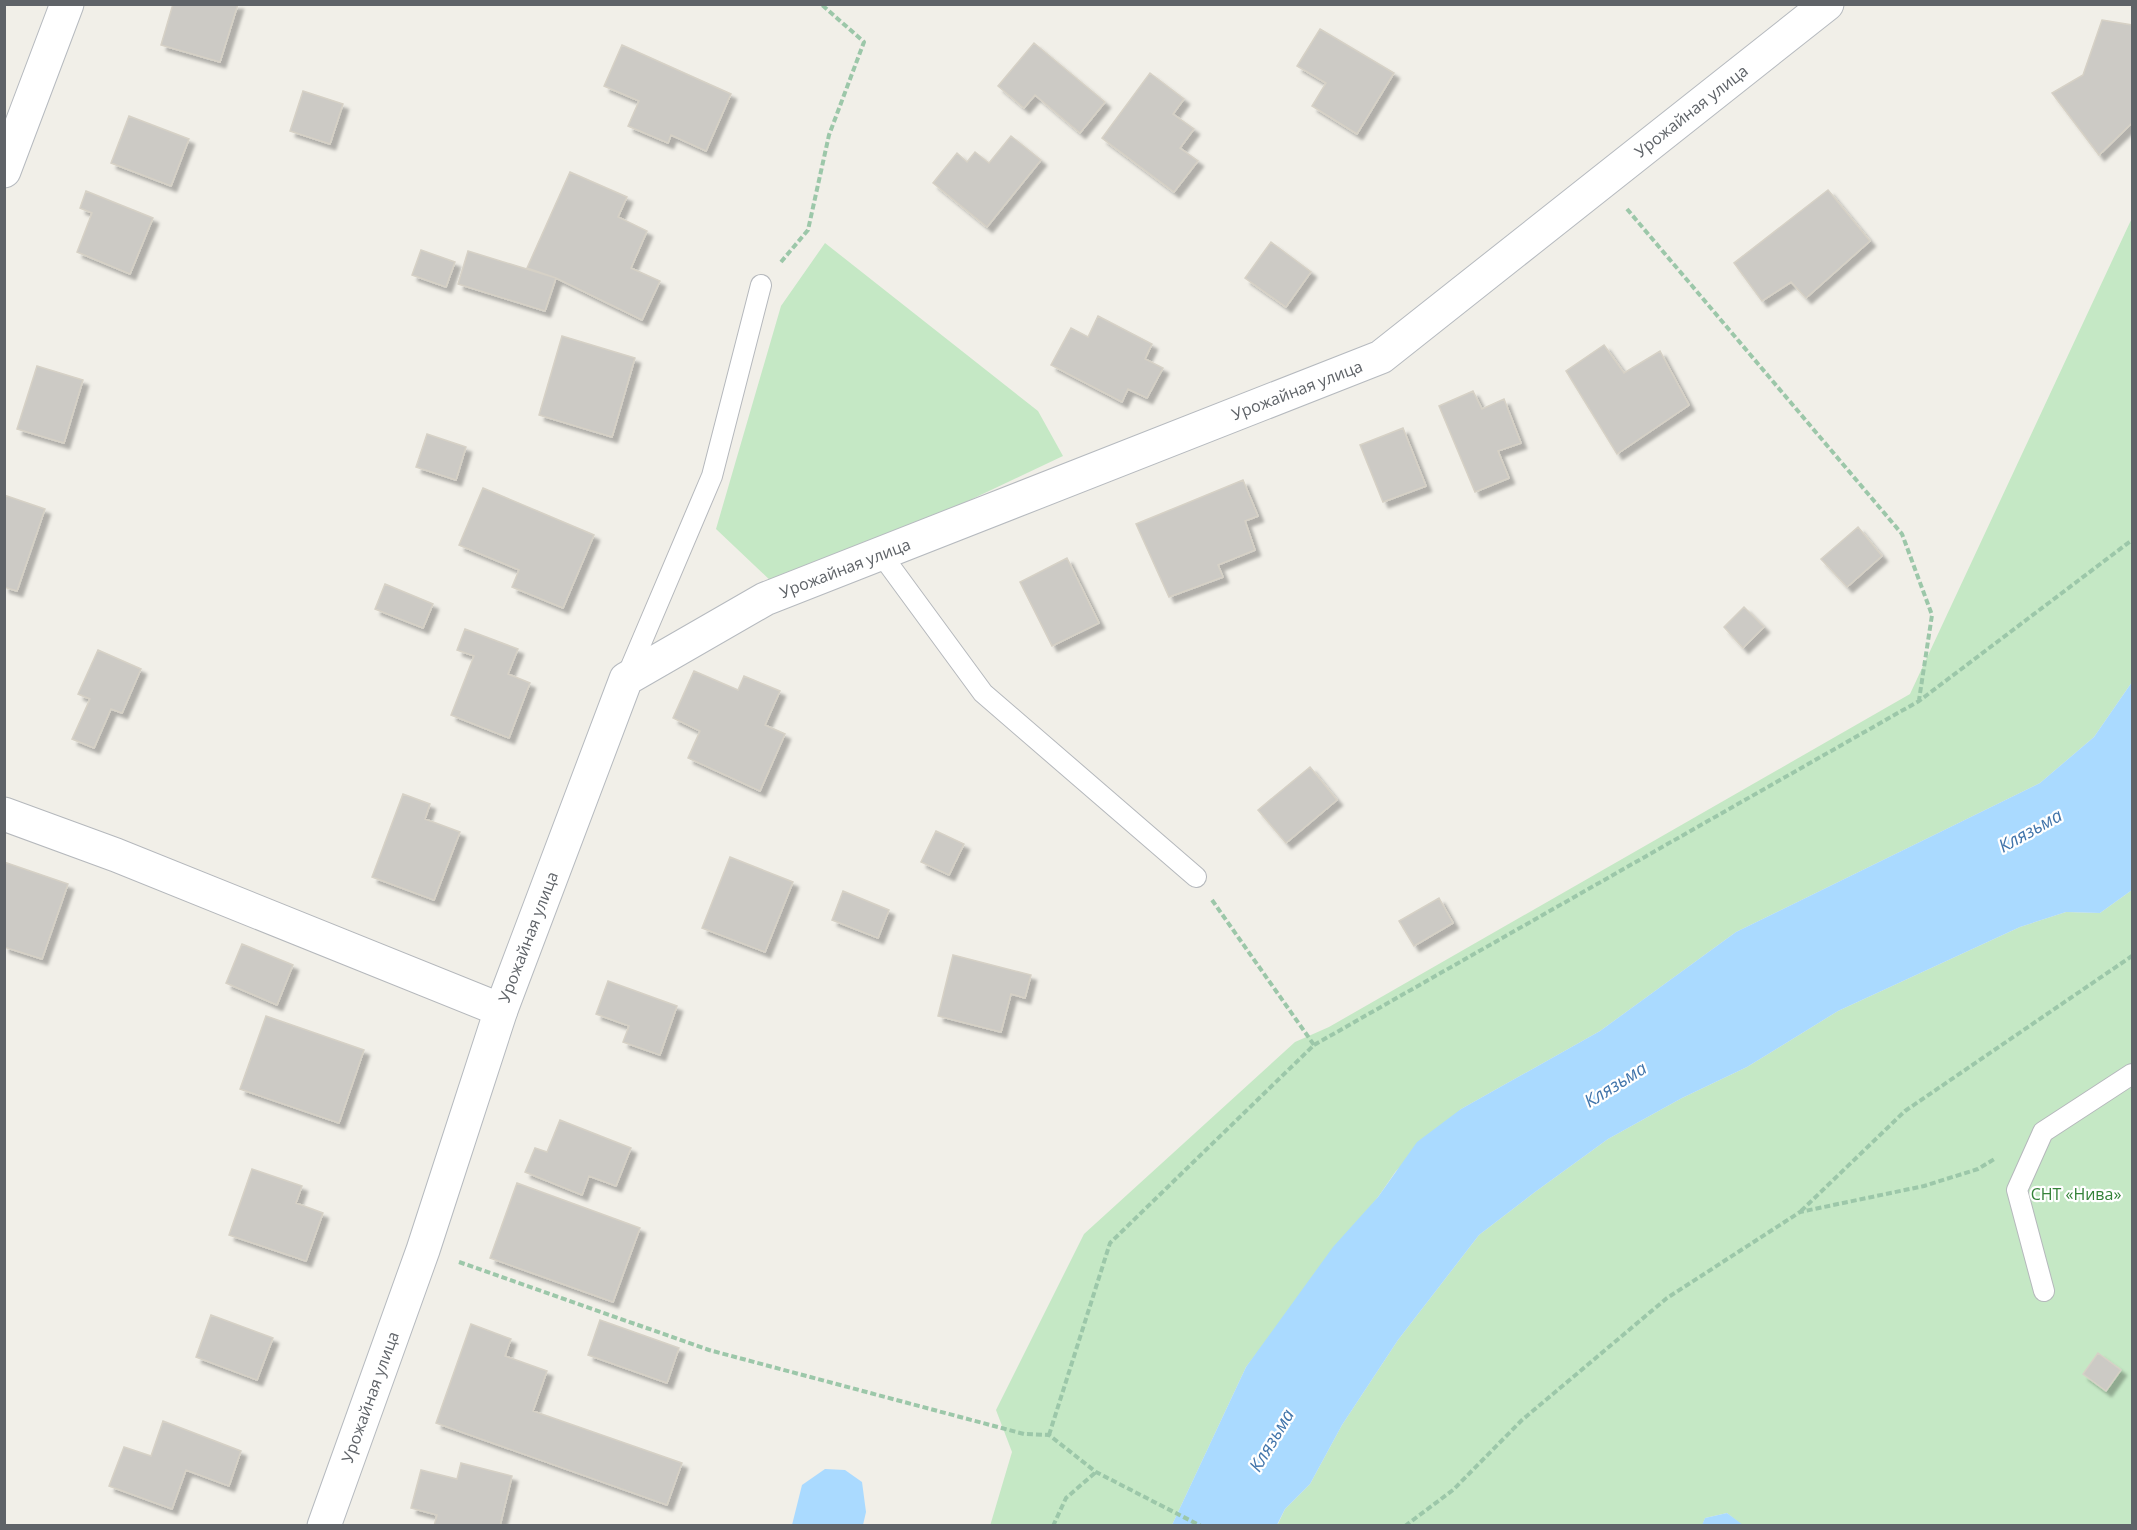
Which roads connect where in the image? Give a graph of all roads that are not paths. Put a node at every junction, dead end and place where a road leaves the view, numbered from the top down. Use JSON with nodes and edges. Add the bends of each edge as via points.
{"nodes":[{"id":1,"x":67,"y":4,"type":"edge"},
{"id":2,"x":1827,"y":4,"type":"edge"},
{"id":3,"x":4,"y":171,"type":"edge"},
{"id":4,"x":761,"y":285,"type":"road end"},
{"id":5,"x":881,"y":554,"type":"junction"},
{"id":6,"x":626,"y":679,"type":"junction"},
{"id":7,"x":4,"y":814,"type":"edge"},
{"id":8,"x":1197,"y":877,"type":"road end"},
{"id":9,"x":501,"y":1010,"type":"junction"},
{"id":10,"x":2133,"y":1074,"type":"edge"},
{"id":11,"x":2044,"y":1291,"type":"dead end"},
{"id":12,"x":324,"y":1526,"type":"edge"}],
"edges":[{"from":1,"to":3,"type":"street"},
{"from":2,"to":5,"type":"street","name":"Урожайная улица","via":[[1381,357]]},
{"from":4,"to":6,"type":"lane","via":[[712,476]]},
{"from":5,"to":6,"type":"street","name":"Урожайная улица","via":[[765,599]]},
{"from":5,"to":8,"type":"lane","via":[[983,693]]},
{"from":6,"to":9,"type":"street","name":"Урожайная улица"},
{"from":7,"to":9,"type":"street"},
{"from":9,"to":12,"type":"street","name":"Урожайная улица","via":[[423,1250]]},
{"from":10,"to":11,"type":"lane","via":[[2043,1132],[2017,1190]]}]}
